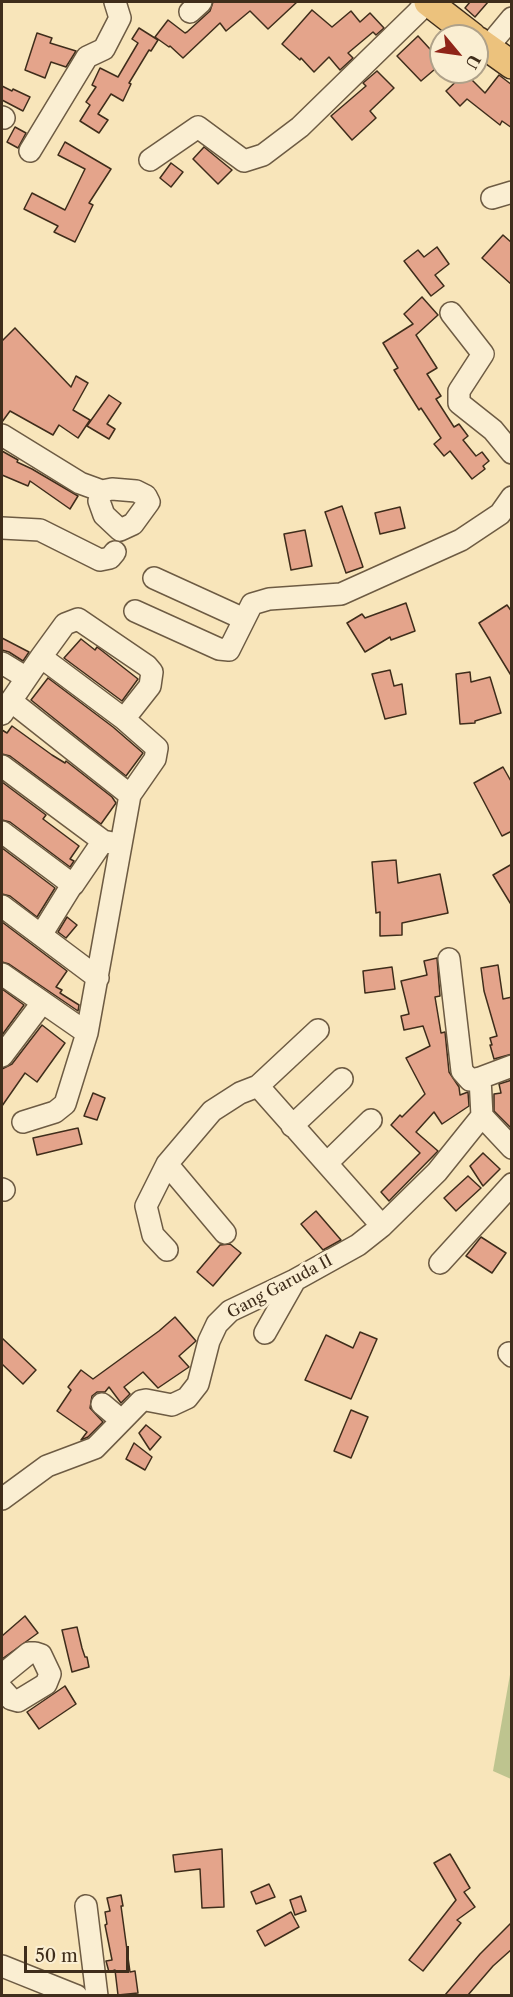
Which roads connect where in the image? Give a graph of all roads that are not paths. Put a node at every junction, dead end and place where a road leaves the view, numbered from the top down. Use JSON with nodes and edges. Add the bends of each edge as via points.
{"nodes":[{"id":1,"x":115,"y":2,"type":"edge"},
{"id":2,"x":427,"y":2,"type":"edge"},
{"id":3,"x":512,"y":18,"type":"edge"},
{"id":4,"x":456,"y":24,"type":"edge"},
{"id":5,"x":489,"y":34,"type":"edge"},
{"id":6,"x":489,"y":49,"type":"edge"},
{"id":7,"x":512,"y":65,"type":"edge"},
{"id":8,"x":30,"y":150,"type":"dead end"},
{"id":9,"x":150,"y":160,"type":"dead end"},
{"id":10,"x":451,"y":313,"type":"dead end"},
{"id":11,"x":2,"y":435,"type":"edge"},
{"id":12,"x":512,"y":453,"type":"edge"},
{"id":13,"x":102,"y":491,"type":"dead end"},
{"id":14,"x":512,"y":497,"type":"edge"},
{"id":15,"x":2,"y":528,"type":"edge"},
{"id":16,"x":116,"y":552,"type":"dead end"},
{"id":17,"x":154,"y":578,"type":"dead end"},
{"id":18,"x":135,"y":611,"type":"dead end"},
{"id":19,"x":244,"y":619,"type":"junction"},
{"id":20,"x":41,"y":657,"type":"junction"},
{"id":21,"x":2,"y":663,"type":"edge"},
{"id":22,"x":25,"y":677,"type":"dead end"},
{"id":23,"x":6,"y":707,"type":"edge"},
{"id":24,"x":124,"y":719,"type":"junction"},
{"id":25,"x":2,"y":766,"type":"edge"},
{"id":26,"x":130,"y":795,"type":"junction"},
{"id":27,"x":2,"y":832,"type":"edge"},
{"id":28,"x":112,"y":843,"type":"junction"},
{"id":29,"x":72,"y":885,"type":"junction"},
{"id":30,"x":2,"y":906,"type":"edge"},
{"id":31,"x":41,"y":935,"type":"junction"},
{"id":32,"x":449,"y":959,"type":"dead end"},
{"id":33,"x":2,"y":974,"type":"edge"},
{"id":34,"x":98,"y":978,"type":"junction"},
{"id":35,"x":42,"y":1003,"type":"junction"},
{"id":36,"x":318,"y":1030,"type":"dead end"},
{"id":37,"x":87,"y":1033,"type":"junction"},
{"id":38,"x":2,"y":1056,"type":"edge"},
{"id":39,"x":512,"y":1066,"type":"edge"},
{"id":40,"x":480,"y":1078,"type":"junction"},
{"id":41,"x":342,"y":1079,"type":"dead end"},
{"id":42,"x":258,"y":1086,"type":"junction"},
{"id":43,"x":482,"y":1116,"type":"junction"},
{"id":44,"x":371,"y":1120,"type":"dead end"},
{"id":45,"x":23,"y":1122,"type":"dead end"},
{"id":46,"x":291,"y":1126,"type":"junction"},
{"id":47,"x":512,"y":1148,"type":"edge"},
{"id":48,"x":327,"y":1163,"type":"junction"},
{"id":49,"x":166,"y":1164,"type":"junction"},
{"id":50,"x":512,"y":1184,"type":"edge"},
{"id":51,"x":382,"y":1227,"type":"junction"},
{"id":52,"x":225,"y":1233,"type":"dead end"},
{"id":53,"x":167,"y":1250,"type":"dead end"},
{"id":54,"x":440,"y":1263,"type":"dead end"},
{"id":55,"x":295,"y":1280,"type":"junction"},
{"id":56,"x":265,"y":1333,"type":"dead end"},
{"id":57,"x":102,"y":1404,"type":"dead end"},
{"id":58,"x":121,"y":1420,"type":"junction"},
{"id":59,"x":2,"y":1499,"type":"edge"},
{"id":60,"x":2,"y":1674,"type":"edge"},
{"id":61,"x":2,"y":1689,"type":"edge"},
{"id":62,"x":86,"y":1906,"type":"dead end"},
{"id":63,"x":2,"y":1966,"type":"edge"},
{"id":64,"x":75,"y":1995,"type":"edge"},
{"id":65,"x":97,"y":1995,"type":"edge"}],
"edges":[{"from":1,"to":8,"type":"street","via":[[120,18],[104,49],[87,57]]},
{"from":2,"to":4,"type":"main road"},
{"from":2,"to":9,"type":"street","via":[[300,127],[263,155],[244,161],[198,127]]},
{"from":3,"to":5,"type":"street"},
{"from":6,"to":7,"type":"main road"},
{"from":10,"to":12,"type":"street","via":[[483,354],[459,391],[459,403],[493,430]]},
{"from":11,"to":13,"type":"street","via":[[80,483]]},
{"from":14,"to":19,"type":"street","via":[[500,514],[461,540],[341,594],[269,599],[252,604]]},
{"from":15,"to":16,"type":"street","via":[[40,530],[100,560]]},
{"from":17,"to":19,"type":"street"},
{"from":18,"to":19,"type":"street","via":[[219,650],[229,650]]},
{"from":20,"to":23,"type":"street"},
{"from":20,"to":24,"type":"street"},
{"from":20,"to":24,"type":"street","via":[[65,624],[78,619],[147,666],[152,672],[150,686]]},
{"from":21,"to":22,"type":"street"},
{"from":23,"to":26,"type":"street"},
{"from":24,"to":26,"type":"street","via":[[157,748],[155,759]]},
{"from":25,"to":28,"type":"street"},
{"from":26,"to":28,"type":"street"},
{"from":27,"to":29,"type":"street"},
{"from":28,"to":29,"type":"street"},
{"from":28,"to":34,"type":"street"},
{"from":29,"to":31,"type":"street"},
{"from":30,"to":31,"type":"street"},
{"from":31,"to":34,"type":"street"},
{"from":32,"to":40,"type":"street","via":[[462,1071],[470,1080]]},
{"from":33,"to":35,"type":"street"},
{"from":34,"to":37,"type":"street"},
{"from":35,"to":37,"type":"street"},
{"from":35,"to":38,"type":"street"},
{"from":36,"to":42,"type":"street"},
{"from":37,"to":45,"type":"street","via":[[65,1104],[55,1112]]},
{"from":39,"to":40,"type":"street"},
{"from":40,"to":43,"type":"street"},
{"from":41,"to":46,"type":"street"},
{"from":42,"to":46,"type":"street"},
{"from":42,"to":49,"type":"street","via":[[212,1111]]},
{"from":43,"to":47,"type":"street"},
{"from":43,"to":51,"type":"street","name":"Gang Garuda II","via":[[437,1172]]},
{"from":44,"to":48,"type":"street"},
{"from":46,"to":48,"type":"street"},
{"from":48,"to":51,"type":"street"},
{"from":49,"to":52,"type":"street"},
{"from":49,"to":53,"type":"street","via":[[146,1206],[153,1235]]},
{"from":50,"to":54,"type":"street"},
{"from":51,"to":55,"type":"street","name":"Gang Garuda II"},
{"from":55,"to":56,"type":"street"},
{"from":55,"to":58,"type":"street","name":"Gang Garuda II","via":[[230,1311],[217,1324],[198,1384],[187,1398],[172,1405],[141,1401]]},
{"from":57,"to":58,"type":"street"},
{"from":58,"to":59,"type":"street","name":"Gang Garuda II","via":[[95,1448],[47,1466]]},
{"from":60,"to":61,"type":"street","via":[[29,1653],[35,1653],[41,1655],[50,1674],[46,1684],[18,1701]]},
{"from":62,"to":65,"type":"street"},
{"from":63,"to":64,"type":"street"}]}
